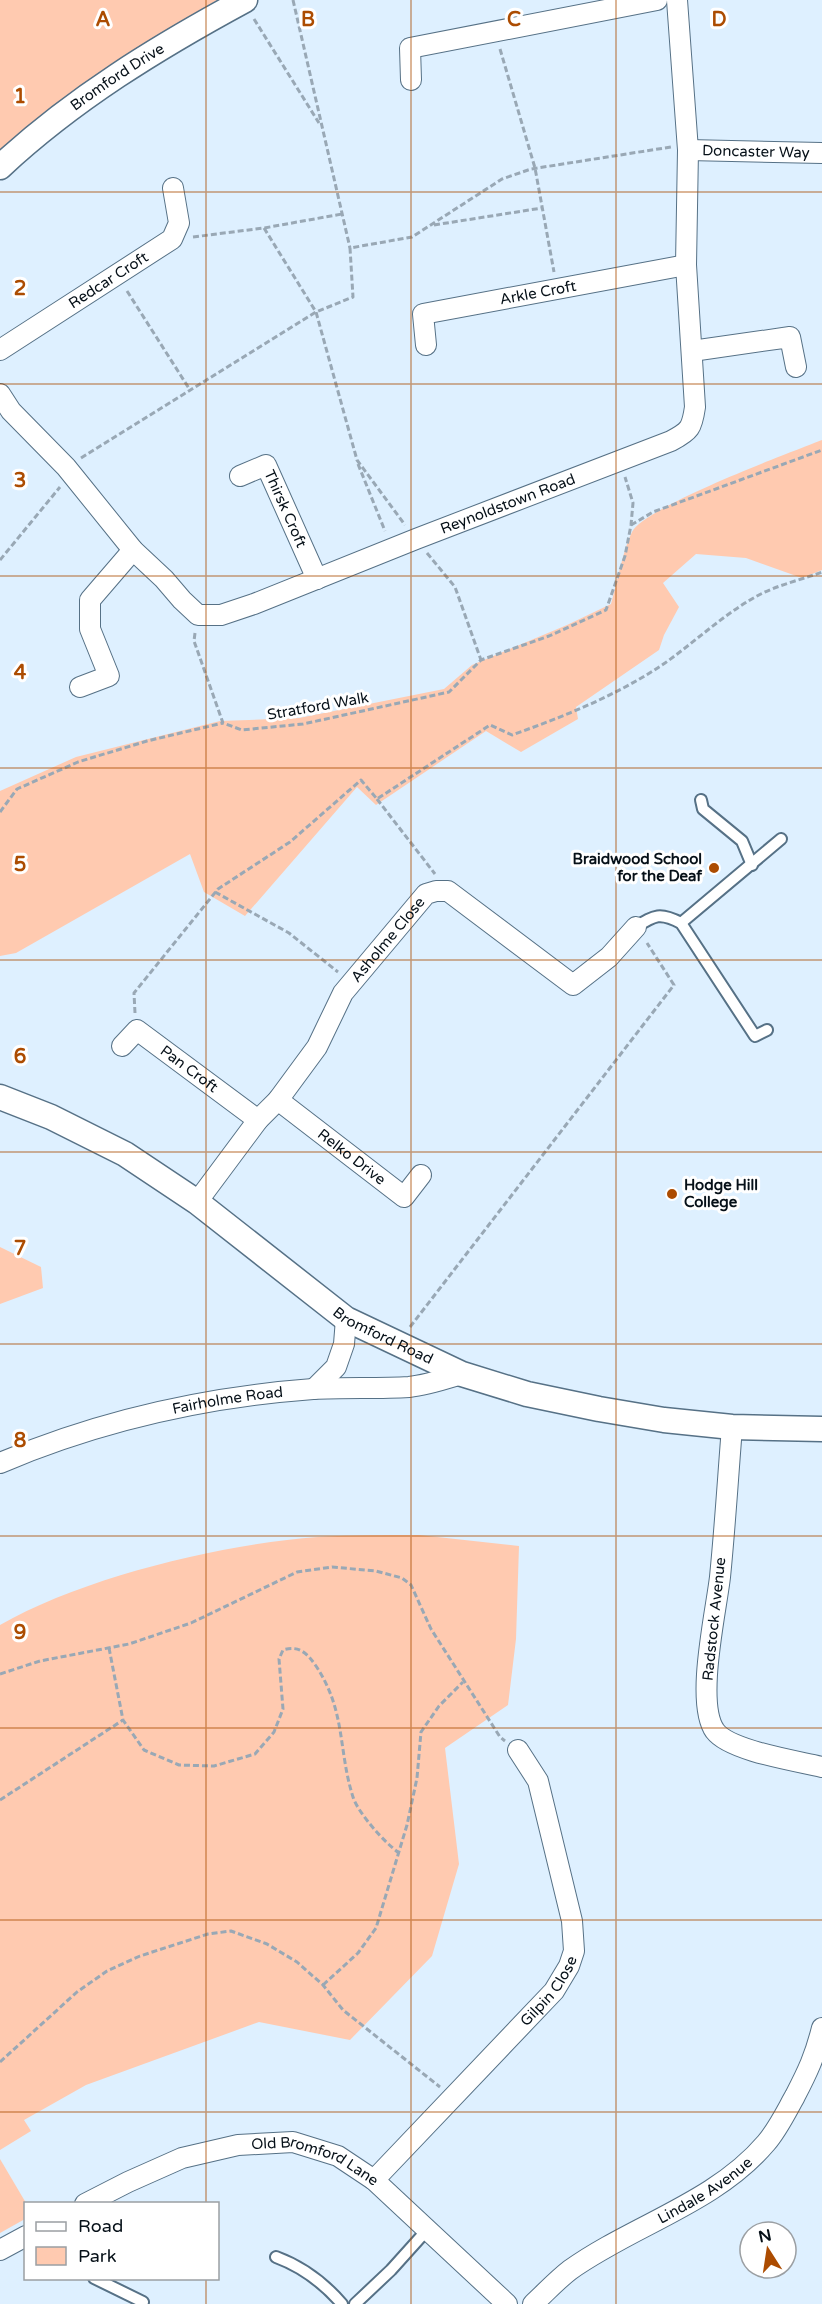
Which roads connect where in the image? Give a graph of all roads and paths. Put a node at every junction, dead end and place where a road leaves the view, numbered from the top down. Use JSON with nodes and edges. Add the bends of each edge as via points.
{"nodes":[{"id":1,"x":293,"y":0,"type":"edge"},
{"id":2,"x":657,"y":0,"type":"edge"},
{"id":3,"x":678,"y":0,"type":"edge"},
{"id":4,"x":244,"y":1,"type":"edge"},
{"id":5,"x":495,"y":31,"type":"junction"},
{"id":6,"x":411,"y":80,"type":"dead end"},
{"id":7,"x":321,"y":127,"type":"junction"},
{"id":8,"x":688,"y":150,"type":"junction"},
{"id":9,"x":822,"y":153,"type":"edge"},
{"id":10,"x":0,"y":167,"type":"edge"},
{"id":11,"x":535,"y":168,"type":"junction"},
{"id":12,"x":173,"y":188,"type":"dead end"},
{"id":13,"x":542,"y":208,"type":"junction"},
{"id":14,"x":342,"y":214,"type":"junction"},
{"id":15,"x":431,"y":225,"type":"junction"},
{"id":16,"x":264,"y":228,"type":"junction"},
{"id":17,"x":172,"y":239,"type":"junction"},
{"id":18,"x":350,"y":248,"type":"junction"},
{"id":19,"x":686,"y":265,"type":"junction"},
{"id":20,"x":116,"y":274,"type":"junction"},
{"id":21,"x":557,"y":289,"type":"junction"},
{"id":22,"x":316,"y":312,"type":"junction"},
{"id":23,"x":426,"y":345,"type":"dead end"},
{"id":24,"x":0,"y":350,"type":"edge"},
{"id":25,"x":692,"y":351,"type":"junction"},
{"id":26,"x":796,"y":367,"type":"dead end"},
{"id":27,"x":190,"y":390,"type":"junction"},
{"id":28,"x":0,"y":394,"type":"edge"},
{"id":29,"x":5,"y":416,"type":"edge"},
{"id":30,"x":822,"y":450,"type":"edge"},
{"id":31,"x":357,"y":460,"type":"junction"},
{"id":32,"x":620,"y":461,"type":"junction"},
{"id":33,"x":66,"y":467,"type":"junction"},
{"id":34,"x":240,"y":476,"type":"dead end"},
{"id":35,"x":632,"y":525,"type":"junction"},
{"id":36,"x":416,"y":539,"type":"junction"},
{"id":37,"x":392,"y":548,"type":"junction"},
{"id":38,"x":133,"y":550,"type":"junction"},
{"id":39,"x":0,"y":560,"type":"edge"},
{"id":40,"x":822,"y":572,"type":"edge"},
{"id":41,"x":316,"y":579,"type":"junction"},
{"id":42,"x":198,"y":615,"type":"junction"},
{"id":43,"x":481,"y":660,"type":"junction"},
{"id":44,"x":80,"y":687,"type":"dead end"},
{"id":45,"x":223,"y":723,"type":"junction"},
{"id":46,"x":377,"y":799,"type":"junction"},
{"id":47,"x":701,"y":800,"type":"dead end"},
{"id":48,"x":0,"y":812,"type":"edge"},
{"id":49,"x":780,"y":839,"type":"dead end"},
{"id":50,"x":752,"y":864,"type":"junction"},
{"id":51,"x":448,"y":891,"type":"junction"},
{"id":52,"x":215,"y":892,"type":"junction"},
{"id":53,"x":681,"y":923,"type":"junction"},
{"id":54,"x":636,"y":927,"type":"junction"},
{"id":55,"x":352,"y":982,"type":"junction"},
{"id":56,"x":136,"y":1029,"type":"junction"},
{"id":57,"x":767,"y":1030,"type":"dead end"},
{"id":58,"x":122,"y":1046,"type":"dead end"},
{"id":59,"x":0,"y":1096,"type":"edge"},
{"id":60,"x":279,"y":1100,"type":"junction"},
{"id":61,"x":258,"y":1120,"type":"junction"},
{"id":62,"x":421,"y":1175,"type":"dead end"},
{"id":63,"x":197,"y":1203,"type":"junction"},
{"id":64,"x":346,"y":1319,"type":"junction"},
{"id":65,"x":398,"y":1342,"type":"junction"},
{"id":66,"x":462,"y":1374,"type":"junction"},
{"id":67,"x":314,"y":1389,"type":"junction"},
{"id":68,"x":732,"y":1427,"type":"junction"},
{"id":69,"x":822,"y":1430,"type":"edge"},
{"id":70,"x":0,"y":1463,"type":"edge"},
{"id":71,"x":110,"y":1648,"type":"junction"},
{"id":72,"x":0,"y":1674,"type":"edge"},
{"id":73,"x":463,"y":1682,"type":"junction"},
{"id":74,"x":123,"y":1720,"type":"junction"},
{"id":75,"x":519,"y":1750,"type":"joint"},
{"id":76,"x":822,"y":1767,"type":"edge"},
{"id":77,"x":0,"y":1800,"type":"edge"},
{"id":78,"x":399,"y":1853,"type":"junction"},
{"id":79,"x":323,"y":1985,"type":"junction"},
{"id":80,"x":822,"y":2028,"type":"edge"},
{"id":81,"x":0,"y":2062,"type":"edge"},
{"id":82,"x":453,"y":2098,"type":"junction"},
{"id":83,"x":374,"y":2180,"type":"junction"},
{"id":84,"x":89,"y":2202,"type":"edge"},
{"id":85,"x":427,"y":2230,"type":"junction"},
{"id":86,"x":24,"y":2238,"type":"edge"},
{"id":87,"x":0,"y":2250,"type":"edge"},
{"id":88,"x":276,"y":2258,"type":"dead end"},
{"id":89,"x":98,"y":2280,"type":"edge"},
{"id":90,"x":143,"y":2302,"type":"dead end"},
{"id":91,"x":342,"y":2304,"type":"edge"},
{"id":92,"x":355,"y":2304,"type":"edge"},
{"id":93,"x":507,"y":2304,"type":"edge"},
{"id":94,"x":533,"y":2304,"type":"edge"}],
"edges":[{"from":1,"to":7,"type":"path"},
{"from":2,"to":5,"type":"street"},
{"from":3,"to":8,"type":"street","name":"Reynoldstown Road"},
{"from":4,"to":7,"type":"path"},
{"from":4,"to":10,"type":"street","name":"Bromford Drive","via":[[147,55],[72,108]]},
{"from":5,"to":6,"type":"street","via":[[410,48]]},
{"from":5,"to":11,"type":"path"},
{"from":7,"to":14,"type":"path"},
{"from":8,"to":9,"type":"street","name":"Doncaster Way"},
{"from":8,"to":11,"type":"path","via":[[668,146]]},
{"from":8,"to":19,"type":"street","name":"Reynoldstown Road"},
{"from":11,"to":13,"type":"path"},
{"from":11,"to":15,"type":"path","via":[[502,179]]},
{"from":12,"to":17,"type":"street","via":[[179,223]]},
{"from":13,"to":15,"type":"path"},
{"from":13,"to":21,"type":"path"},
{"from":14,"to":16,"type":"path"},
{"from":14,"to":18,"type":"path"},
{"from":15,"to":18,"type":"path","via":[[412,237]]},
{"from":16,"to":17,"type":"path"},
{"from":16,"to":22,"type":"path"},
{"from":17,"to":20,"type":"street","name":"Redcar Croft"},
{"from":18,"to":22,"type":"path","via":[[353,297]]},
{"from":19,"to":21,"type":"street","name":"Arkle Croft"},
{"from":19,"to":25,"type":"street","name":"Reynoldstown Road"},
{"from":20,"to":24,"type":"street","name":"Redcar Croft"},
{"from":20,"to":27,"type":"path"},
{"from":21,"to":23,"type":"street","name":"Arkle Croft","via":[[423,314]]},
{"from":22,"to":27,"type":"path"},
{"from":22,"to":31,"type":"path"},
{"from":25,"to":26,"type":"street","via":[[790,337]]},
{"from":25,"to":32,"type":"street","name":"Reynoldstown Road","via":[[693,425],[671,441]]},
{"from":27,"to":33,"type":"path"},
{"from":28,"to":29,"type":"street"},
{"from":29,"to":33,"type":"street"},
{"from":30,"to":35,"type":"path","via":[[653,513]]},
{"from":31,"to":36,"type":"path"},
{"from":31,"to":37,"type":"path"},
{"from":32,"to":35,"type":"path","name":"Stratford Walk","via":[[633,503]]},
{"from":32,"to":36,"type":"street","name":"Reynoldstown Road"},
{"from":33,"to":38,"type":"street"},
{"from":33,"to":39,"type":"path","via":[[63,484]]},
{"from":34,"to":41,"type":"street","name":"Thirsk Croft","via":[[266,465]]},
{"from":35,"to":43,"type":"path","name":"Stratford Walk","via":[[606,610]]},
{"from":36,"to":37,"type":"street","name":"Reynoldstown Road"},
{"from":36,"to":43,"type":"path","via":[[455,587]]},
{"from":37,"to":41,"type":"street","name":"Reynoldstown Road"},
{"from":38,"to":42,"type":"street"},
{"from":38,"to":44,"type":"street","via":[[90,600],[90,629],[109,676]]},
{"from":40,"to":46,"type":"path","via":[[758,595],[664,663],[565,716],[512,735],[490,725]]},
{"from":41,"to":42,"type":"street","name":"Reynoldstown Road","via":[[221,615]]},
{"from":42,"to":45,"type":"path","via":[[194,641]]},
{"from":43,"to":45,"type":"path","name":"Stratford Walk","via":[[449,692],[303,724],[242,730]]},
{"from":45,"to":48,"type":"path","via":[[78,762],[17,789]]},
{"from":46,"to":51,"type":"path"},
{"from":46,"to":52,"type":"path","via":[[361,780],[290,842]]},
{"from":47,"to":50,"type":"lane","via":[[703,809],[742,841]]},
{"from":49,"to":50,"type":"lane"},
{"from":50,"to":53,"type":"lane"},
{"from":51,"to":54,"type":"street","via":[[573,985],[609,957]]},
{"from":51,"to":55,"type":"street","name":"Asholme Close","via":[[426,894]]},
{"from":52,"to":55,"type":"path","via":[[289,933]]},
{"from":52,"to":56,"type":"path","via":[[134,993]]},
{"from":53,"to":54,"type":"lane","via":[[668,916],[653,916]]},
{"from":53,"to":57,"type":"lane","via":[[755,1036]]},
{"from":54,"to":65,"type":"path","via":[[674,985]]},
{"from":55,"to":60,"type":"street","name":"Asholme Close","via":[[317,1047]]},
{"from":56,"to":58,"type":"street"},
{"from":56,"to":61,"type":"street","name":"Pan Croft"},
{"from":59,"to":63,"type":"street","name":"Bromford Road","via":[[125,1154]]},
{"from":60,"to":61,"type":"street","name":"Asholme Close"},
{"from":60,"to":62,"type":"street","name":"Relko Drive","via":[[404,1197]]},
{"from":61,"to":63,"type":"street","name":"Asholme Close"},
{"from":63,"to":64,"type":"street","name":"Bromford Road"},
{"from":64,"to":65,"type":"street","name":"Bromford Road"},
{"from":64,"to":67,"type":"street","via":[[344,1344],[336,1367]]},
{"from":65,"to":66,"type":"street","name":"Bromford Road"},
{"from":66,"to":67,"type":"street","name":"Fairholme Road","via":[[411,1386]]},
{"from":66,"to":68,"type":"street","name":"Bromford Road","via":[[526,1394],[599,1409]]},
{"from":67,"to":70,"type":"street","name":"Fairholme Road","via":[[188,1406],[95,1428]]},
{"from":68,"to":69,"type":"street","name":"Bromford Road"},
{"from":68,"to":76,"type":"street","name":"Radstock Avenue","via":[[720,1577],[709,1649],[709,1716],[716,1731],[735,1746]]},
{"from":71,"to":72,"type":"path","via":[[40,1661]]},
{"from":71,"to":73,"type":"path","via":[[191,1623],[297,1572],[332,1567],[376,1571],[402,1578],[411,1585],[430,1629]]},
{"from":71,"to":74,"type":"path"},
{"from":73,"to":75,"type":"path","via":[[500,1737]]},
{"from":73,"to":78,"type":"path","via":[[421,1732],[417,1778]]},
{"from":74,"to":77,"type":"path"},
{"from":74,"to":78,"type":"path","via":[[144,1750],[179,1765],[214,1766],[255,1754],[274,1732],[283,1709],[279,1659],[283,1650],[293,1647],[304,1651],[326,1681],[334,1700],[353,1799],[374,1829]]},
{"from":75,"to":82,"type":"street","name":"Gilpin Close","via":[[538,1781],[572,1921],[574,1951],[554,1991]]},
{"from":78,"to":79,"type":"path","via":[[376,1928],[358,1953]]},
{"from":79,"to":81,"type":"path","via":[[297,1962],[250,1936],[231,1931],[208,1934],[107,1971],[77,1992]]},
{"from":79,"to":82,"type":"path","via":[[343,2010]]},
{"from":80,"to":94,"type":"street","name":"Lindale Avenue","via":[[815,2056],[780,2124],[746,2164],[697,2198],[570,2271]]},
{"from":82,"to":83,"type":"street","name":"Gilpin Close"},
{"from":83,"to":84,"type":"street","name":"Old Bromford Lane","via":[[338,2156],[293,2142],[238,2145],[182,2158]]},
{"from":83,"to":85,"type":"street","name":"Old Bromford Lane"},
{"from":85,"to":92,"type":"lane"},
{"from":85,"to":93,"type":"street","name":"Old Bromford Lane"},
{"from":86,"to":87,"type":"street"},
{"from":88,"to":91,"type":"lane","via":[[306,2271]]},
{"from":89,"to":90,"type":"lane"}]}
